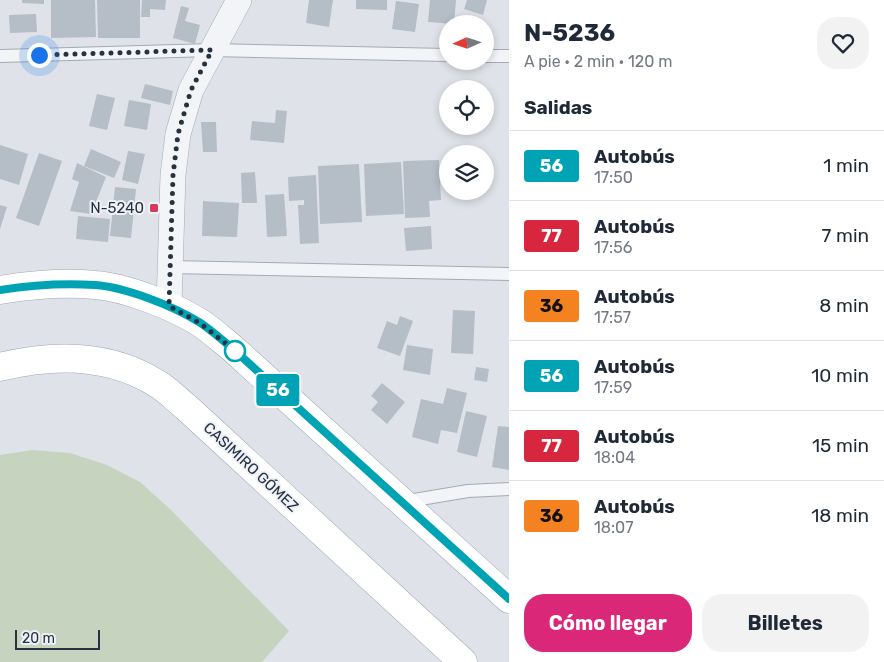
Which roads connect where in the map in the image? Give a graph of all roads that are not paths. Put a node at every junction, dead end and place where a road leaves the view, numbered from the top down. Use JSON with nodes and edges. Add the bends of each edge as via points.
{"nodes":[{"id":1,"x":239,"y":0,"type":"edge"},
{"id":2,"x":212,"y":50,"type":"junction"},
{"id":3,"x":439,"y":55,"type":"edge"},
{"id":4,"x":0,"y":56,"type":"edge"},
{"id":5,"x":494,"y":56,"type":"edge"},
{"id":6,"x":509,"y":56,"type":"edge"},
{"id":7,"x":170,"y":267,"type":"junction"},
{"id":8,"x":509,"y":274,"type":"edge"},
{"id":9,"x":0,"y":290,"type":"edge"},
{"id":10,"x":169,"y":306,"type":"junction"},
{"id":11,"x":0,"y":367,"type":"edge"},
{"id":12,"x":509,"y":489,"type":"edge"},
{"id":13,"x":402,"y":502,"type":"junction"},
{"id":14,"x":509,"y":599,"type":"edge"},
{"id":15,"x":464,"y":662,"type":"edge"}],
"edges":[{"from":1,"to":2,"type":"street"},
{"from":2,"to":3,"type":"lane"},
{"from":2,"to":4,"type":"lane"},
{"from":2,"to":7,"type":"street","via":[[191,90],[178,134],[173,175]]},
{"from":5,"to":6,"type":"lane"},
{"from":7,"to":8,"type":"lane"},
{"from":7,"to":10,"type":"street"},
{"from":9,"to":10,"type":"main road","via":[[59,284],[97,285]]},
{"from":10,"to":13,"type":"main road","via":[[200,323],[232,348]]},
{"from":11,"to":15,"type":"main road","name":"CASIMIRO GÓMEZ","via":[[54,358],[94,359],[126,367],[157,383]]},
{"from":12,"to":13,"type":"lane","via":[[468,491]]},
{"from":13,"to":14,"type":"main road"}]}
